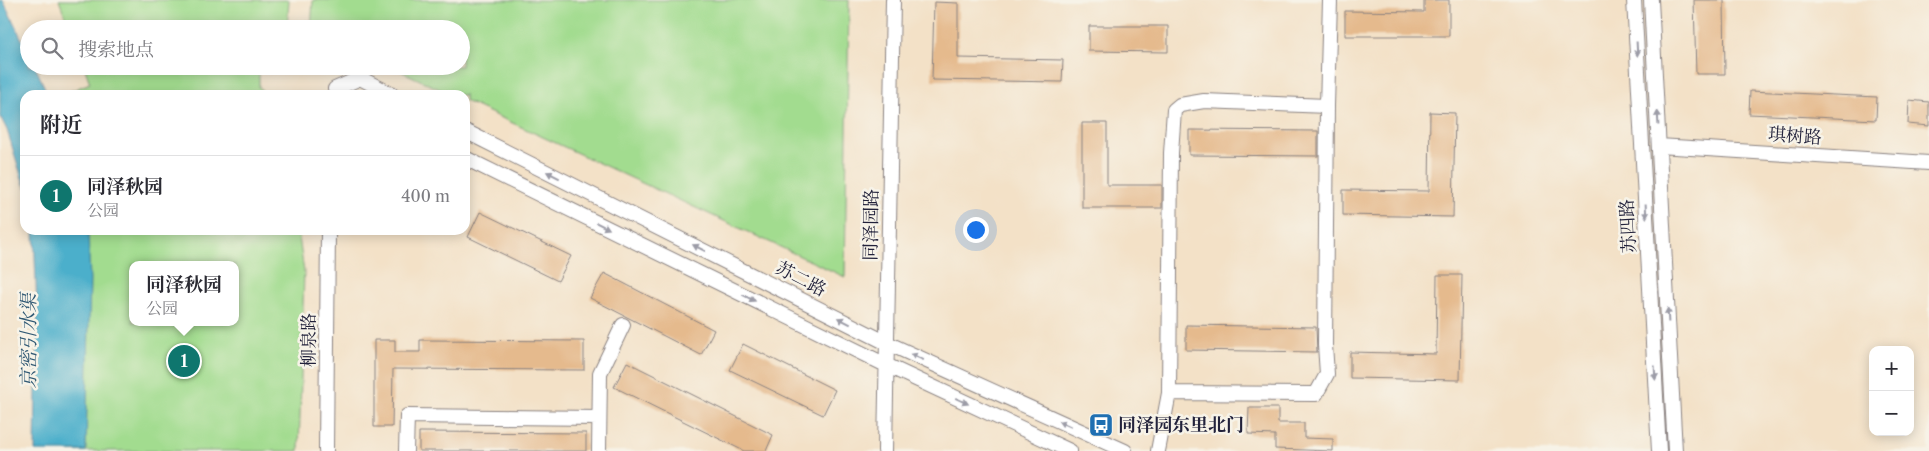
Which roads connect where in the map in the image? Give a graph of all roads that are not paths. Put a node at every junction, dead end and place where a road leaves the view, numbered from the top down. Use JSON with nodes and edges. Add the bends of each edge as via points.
{"nodes":[{"id":1,"x":893,"y":0,"type":"edge"},
{"id":2,"x":1330,"y":0,"type":"edge"},
{"id":3,"x":1634,"y":0,"type":"edge"},
{"id":4,"x":1651,"y":0,"type":"edge"},
{"id":5,"x":342,"y":90,"type":"edge"},
{"id":6,"x":383,"y":90,"type":"edge"},
{"id":7,"x":1327,"y":106,"type":"junction"},
{"id":8,"x":470,"y":134,"type":"edge"},
{"id":9,"x":1659,"y":146,"type":"junction"},
{"id":10,"x":470,"y":160,"type":"edge"},
{"id":11,"x":1929,"y":163,"type":"edge"},
{"id":12,"x":328,"y":235,"type":"edge"},
{"id":13,"x":623,"y":325,"type":"dead end"},
{"id":14,"x":887,"y":343,"type":"junction"},
{"id":15,"x":886,"y":365,"type":"junction"},
{"id":16,"x":1168,"y":393,"type":"junction"},
{"id":17,"x":599,"y":418,"type":"junction"},
{"id":18,"x":326,"y":451,"type":"edge"},
{"id":19,"x":406,"y":451,"type":"edge"},
{"id":20,"x":599,"y":451,"type":"edge"},
{"id":21,"x":885,"y":451,"type":"edge"},
{"id":22,"x":1070,"y":451,"type":"edge"},
{"id":23,"x":1125,"y":451,"type":"edge"},
{"id":24,"x":1158,"y":451,"type":"edge"},
{"id":25,"x":1659,"y":451,"type":"edge"},
{"id":26,"x":1675,"y":451,"type":"edge"}],
"edges":[{"from":1,"to":14,"type":"street","name":"同泽园路"},
{"from":2,"to":7,"type":"street"},
{"from":3,"to":25,"type":"street","name":"苏四路","one_way":true},
{"from":9,"to":4,"type":"street","name":"苏四路","one_way":true},
{"from":5,"to":6,"type":"street","via":[[360,78]]},
{"from":7,"to":16,"type":"street","via":[[1204,101],[1180,105],[1174,110]]},
{"from":7,"to":16,"type":"street","via":[[1327,374],[1316,394]]},
{"from":14,"to":8,"type":"street","name":"苏二路","one_way":true},
{"from":9,"to":11,"type":"street","name":"琪树路"},
{"from":26,"to":9,"type":"street","name":"苏四路","one_way":true},
{"from":10,"to":15,"type":"street","one_way":true},
{"from":12,"to":18,"type":"street","name":"柳泉路"},
{"from":13,"to":17,"type":"street","via":[[600,372]]},
{"from":14,"to":15,"type":"street","name":"同泽园路"},
{"from":23,"to":14,"type":"street","name":"苏二路","one_way":true},
{"from":15,"to":21,"type":"street","name":"同泽园路"},
{"from":15,"to":22,"type":"street","one_way":true},
{"from":16,"to":24,"type":"street"},
{"from":17,"to":19,"type":"street","via":[[406,416]]},
{"from":17,"to":20,"type":"street"}]}
